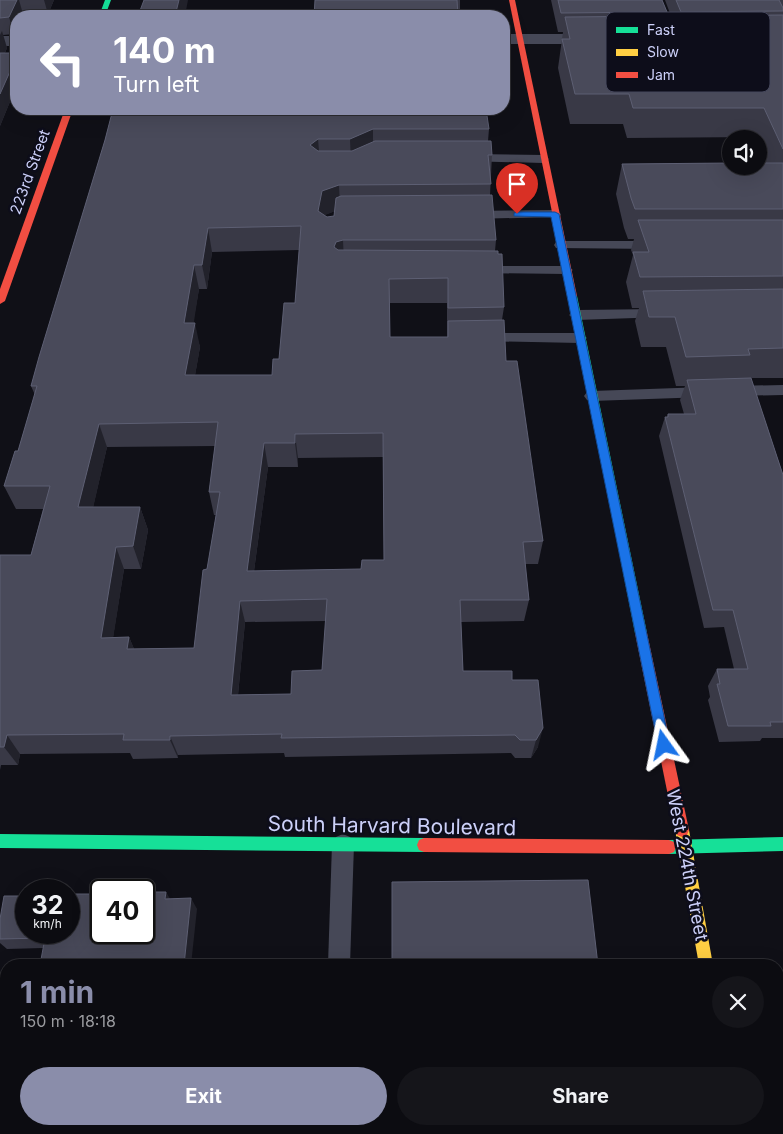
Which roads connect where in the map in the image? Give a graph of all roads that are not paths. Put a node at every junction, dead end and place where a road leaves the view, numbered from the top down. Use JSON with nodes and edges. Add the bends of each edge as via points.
{"nodes":[{"id":1,"x":512,"y":0,"type":"edge"},
{"id":2,"x":606,"y":38,"type":"edge"},
{"id":3,"x":511,"y":39,"type":"edge"},
{"id":4,"x":67,"y":115,"type":"edge"},
{"id":5,"x":455,"y":158,"type":"edge"},
{"id":6,"x":543,"y":159,"type":"junction"},
{"id":7,"x":555,"y":214,"type":"junction"},
{"id":8,"x":456,"y":215,"type":"edge"},
{"id":9,"x":561,"y":246,"type":"junction"},
{"id":10,"x":669,"y":246,"type":"edge"},
{"id":11,"x":463,"y":270,"type":"edge"},
{"id":12,"x":566,"y":270,"type":"junction"},
{"id":13,"x":0,"y":301,"type":"edge"},
{"id":14,"x":673,"y":314,"type":"edge"},
{"id":15,"x":576,"y":316,"type":"junction"},
{"id":16,"x":465,"y":338,"type":"edge"},
{"id":17,"x":580,"y":338,"type":"junction"},
{"id":18,"x":783,"y":390,"type":"edge"},
{"id":19,"x":592,"y":396,"type":"junction"},
{"id":20,"x":0,"y":841,"type":"edge"},
{"id":21,"x":343,"y":844,"type":"junction"},
{"id":22,"x":783,"y":844,"type":"edge"},
{"id":23,"x":685,"y":847,"type":"junction"},
{"id":24,"x":339,"y":959,"type":"edge"},
{"id":25,"x":705,"y":959,"type":"edge"}],
"edges":[{"from":1,"to":3,"type":"street","name":"West 224th Street"},
{"from":2,"to":3,"type":"street"},
{"from":3,"to":6,"type":"street","name":"West 224th Street"},
{"from":4,"to":13,"type":"street","name":"223rd Street"},
{"from":5,"to":6,"type":"lane"},
{"from":6,"to":7,"type":"street","name":"West 224th Street"},
{"from":7,"to":8,"type":"lane"},
{"from":7,"to":9,"type":"street","name":"West 224th Street"},
{"from":9,"to":10,"type":"lane"},
{"from":9,"to":12,"type":"street","name":"West 224th Street"},
{"from":11,"to":12,"type":"lane"},
{"from":12,"to":15,"type":"street","name":"West 224th Street"},
{"from":14,"to":15,"type":"lane"},
{"from":15,"to":17,"type":"street","name":"West 224th Street"},
{"from":16,"to":17,"type":"lane"},
{"from":17,"to":19,"type":"street","name":"West 224th Street"},
{"from":18,"to":19,"type":"lane"},
{"from":19,"to":23,"type":"street","name":"West 224th Street"},
{"from":20,"to":21,"type":"street","name":"South Harvard Boulevard"},
{"from":21,"to":23,"type":"street","name":"South Harvard Boulevard"},
{"from":21,"to":24,"type":"lane"},
{"from":22,"to":23,"type":"street","name":"South Harvard Boulevard"},
{"from":23,"to":25,"type":"street","name":"West 224th Street"}]}
